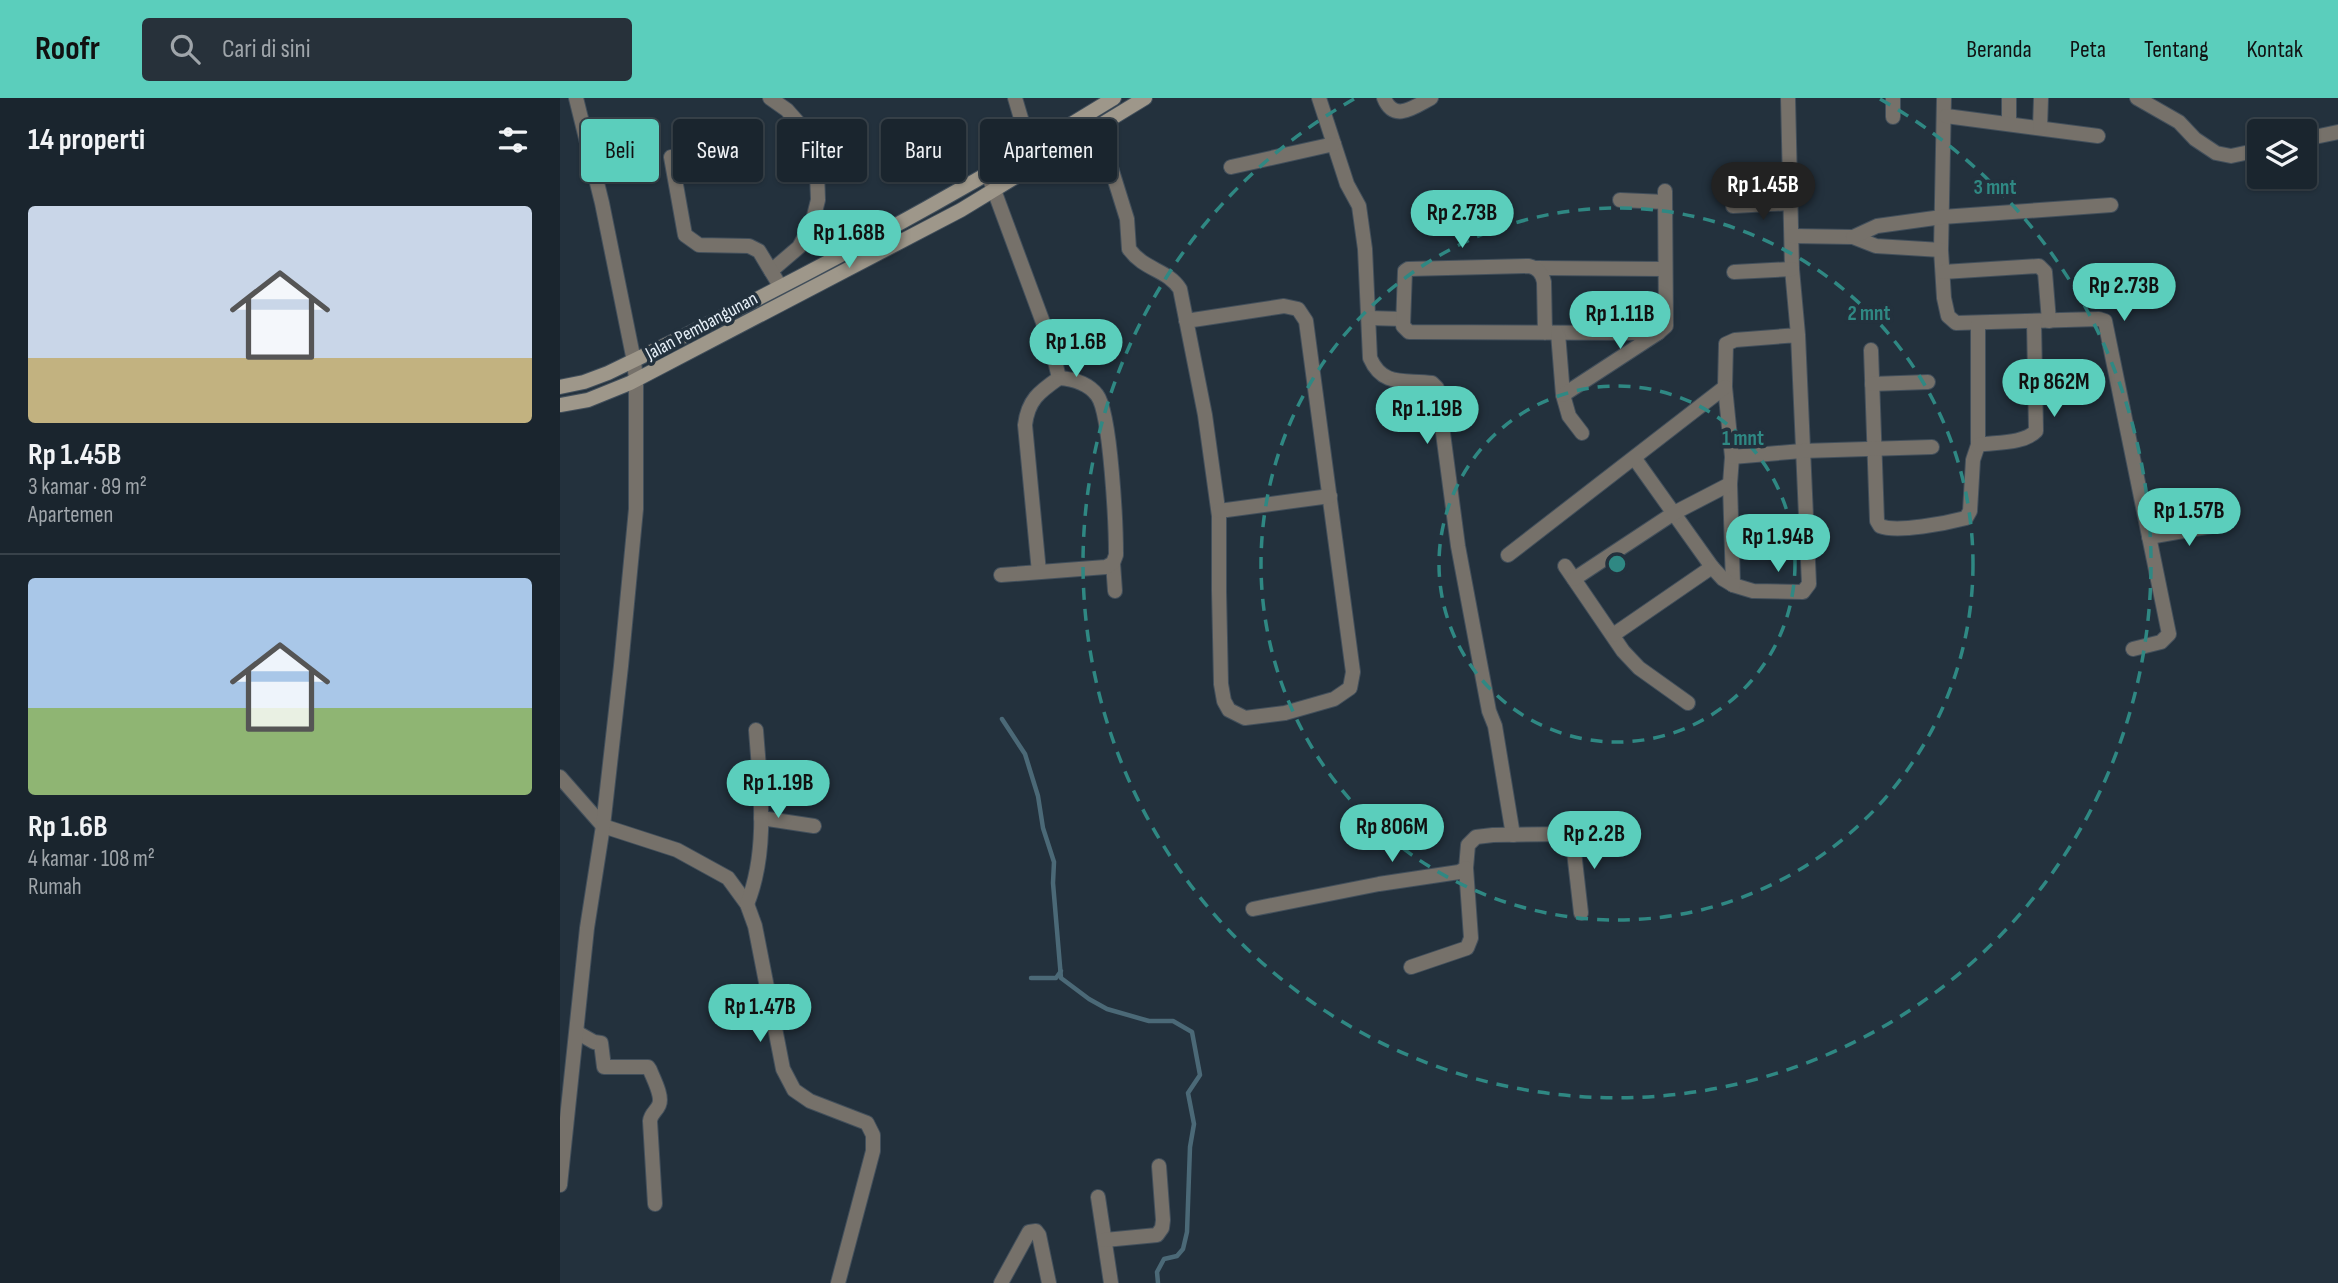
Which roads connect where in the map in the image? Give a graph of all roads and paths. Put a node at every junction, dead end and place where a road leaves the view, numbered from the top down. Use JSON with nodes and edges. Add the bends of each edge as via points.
{"nodes":[{"id":1,"x":576,"y":98,"type":"edge"},
{"id":2,"x":581,"y":98,"type":"edge"},
{"id":3,"x":770,"y":98,"type":"edge"},
{"id":4,"x":1015,"y":98,"type":"edge"},
{"id":5,"x":1114,"y":98,"type":"edge"},
{"id":6,"x":1145,"y":98,"type":"edge"},
{"id":7,"x":1320,"y":98,"type":"edge"},
{"id":8,"x":1384,"y":98,"type":"edge"},
{"id":9,"x":1431,"y":98,"type":"edge"},
{"id":10,"x":1788,"y":98,"type":"edge"},
{"id":11,"x":1893,"y":98,"type":"edge"},
{"id":12,"x":1944,"y":98,"type":"edge"},
{"id":13,"x":2008,"y":98,"type":"edge"},
{"id":14,"x":2041,"y":98,"type":"edge"},
{"id":15,"x":2137,"y":98,"type":"edge"},
{"id":16,"x":1946,"y":116,"type":"junction"},
{"id":17,"x":1893,"y":117,"type":"dead end"},
{"id":18,"x":1021,"y":119,"type":"edge"},
{"id":19,"x":1080,"y":119,"type":"edge"},
{"id":20,"x":1110,"y":119,"type":"edge"},
{"id":21,"x":2009,"y":124,"type":"junction"},
{"id":22,"x":2040,"y":128,"type":"junction"},
{"id":23,"x":2338,"y":132,"type":"edge"},
{"id":24,"x":2098,"y":136,"type":"dead end"},
{"id":25,"x":2317,"y":136,"type":"edge"},
{"id":26,"x":1334,"y":144,"type":"junction"},
{"id":27,"x":2247,"y":153,"type":"edge"},
{"id":28,"x":671,"y":158,"type":"dead end"},
{"id":29,"x":1231,"y":167,"type":"dead end"},
{"id":30,"x":980,"y":179,"type":"edge"},
{"id":31,"x":990,"y":182,"type":"edge"},
{"id":32,"x":1006,"y":182,"type":"edge"},
{"id":33,"x":1115,"y":182,"type":"edge"},
{"id":34,"x":597,"y":186,"type":"junction"},
{"id":35,"x":993,"y":190,"type":"junction"},
{"id":36,"x":1620,"y":200,"type":"dead end"},
{"id":37,"x":1790,"y":203,"type":"junction"},
{"id":38,"x":2111,"y":205,"type":"dead end"},
{"id":39,"x":1734,"y":206,"type":"dead end"},
{"id":40,"x":1942,"y":217,"type":"junction"},
{"id":41,"x":1792,"y":236,"type":"junction"},
{"id":42,"x":1853,"y":237,"type":"junction"},
{"id":43,"x":1941,"y":250,"type":"junction"},
{"id":44,"x":1536,"y":268,"type":"junction"},
{"id":45,"x":1665,"y":269,"type":"junction"},
{"id":46,"x":1792,"y":269,"type":"junction"},
{"id":47,"x":771,"y":271,"type":"junction"},
{"id":48,"x":1734,"y":272,"type":"dead end"},
{"id":49,"x":1943,"y":272,"type":"junction"},
{"id":50,"x":780,"y":286,"type":"junction"},
{"id":51,"x":1369,"y":318,"type":"junction"},
{"id":52,"x":1403,"y":319,"type":"junction"},
{"id":53,"x":1186,"y":321,"type":"junction"},
{"id":54,"x":2042,"y":321,"type":"junction"},
{"id":55,"x":1978,"y":324,"type":"junction"},
{"id":56,"x":1552,"y":333,"type":"junction"},
{"id":57,"x":1658,"y":333,"type":"junction"},
{"id":58,"x":1798,"y":335,"type":"junction"},
{"id":59,"x":1871,"y":350,"type":"dead end"},
{"id":60,"x":634,"y":360,"type":"junction"},
{"id":61,"x":1059,"y":378,"type":"junction"},
{"id":62,"x":636,"y":380,"type":"junction"},
{"id":63,"x":1928,"y":382,"type":"dead end"},
{"id":64,"x":1872,"y":384,"type":"junction"},
{"id":65,"x":560,"y":387,"type":"edge"},
{"id":66,"x":1725,"y":387,"type":"junction"},
{"id":67,"x":1563,"y":395,"type":"junction"},
{"id":68,"x":560,"y":405,"type":"edge"},
{"id":69,"x":1582,"y":433,"type":"dead end"},
{"id":70,"x":1978,"y":444,"type":"junction"},
{"id":71,"x":1932,"y":447,"type":"dead end"},
{"id":72,"x":1874,"y":448,"type":"junction"},
{"id":73,"x":1802,"y":451,"type":"junction"},
{"id":74,"x":1732,"y":457,"type":"junction"},
{"id":75,"x":1635,"y":459,"type":"junction"},
{"id":76,"x":1730,"y":484,"type":"junction"},
{"id":77,"x":1330,"y":496,"type":"junction"},
{"id":78,"x":1219,"y":510,"type":"junction"},
{"id":79,"x":1674,"y":513,"type":"junction"},
{"id":80,"x":2223,"y":524,"type":"dead end"},
{"id":81,"x":2149,"y":537,"type":"junction"},
{"id":82,"x":1508,"y":555,"type":"dead end"},
{"id":83,"x":1114,"y":563,"type":"junction"},
{"id":84,"x":1565,"y":566,"type":"dead end"},
{"id":85,"x":1712,"y":567,"type":"junction"},
{"id":86,"x":1039,"y":572,"type":"junction"},
{"id":87,"x":1001,"y":575,"type":"dead end"},
{"id":88,"x":1574,"y":579,"type":"junction"},
{"id":89,"x":1734,"y":585,"type":"junction"},
{"id":90,"x":1115,"y":591,"type":"dead end"},
{"id":91,"x":1613,"y":635,"type":"junction"},
{"id":92,"x":2133,"y":649,"type":"dead end"},
{"id":93,"x":1688,"y":703,"type":"dead end"},
{"id":94,"x":757,"y":730,"type":"dead end"},
{"id":95,"x":560,"y":777,"type":"edge"},
{"id":96,"x":761,"y":818,"type":"junction"},
{"id":97,"x":1631,"y":825,"type":"dead end"},
{"id":98,"x":603,"y":826,"type":"junction"},
{"id":99,"x":814,"y":826,"type":"dead end"},
{"id":100,"x":1572,"y":834,"type":"junction"},
{"id":101,"x":1513,"y":835,"type":"junction"},
{"id":102,"x":1466,"y":868,"type":"junction"},
{"id":103,"x":747,"y":904,"type":"junction"},
{"id":104,"x":1253,"y":909,"type":"dead end"},
{"id":105,"x":1581,"y":913,"type":"dead end"},
{"id":106,"x":1411,"y":967,"type":"dead end"},
{"id":107,"x":578,"y":1033,"type":"junction"},
{"id":108,"x":1159,"y":1166,"type":"dead end"},
{"id":109,"x":560,"y":1185,"type":"edge"},
{"id":110,"x":1098,"y":1197,"type":"dead end"},
{"id":111,"x":655,"y":1204,"type":"dead end"},
{"id":112,"x":1105,"y":1240,"type":"junction"},
{"id":113,"x":838,"y":1283,"type":"edge"},
{"id":114,"x":1001,"y":1283,"type":"edge"},
{"id":115,"x":1049,"y":1283,"type":"edge"},
{"id":116,"x":1111,"y":1283,"type":"edge"}],
"edges":[{"from":1,"to":34,"type":"street"},
{"from":2,"to":34,"type":"street","via":[[594,149]]},
{"from":3,"to":47,"type":"street","via":[[802,127],[817,172],[818,200],[799,247]]},
{"from":4,"to":18,"type":"street"},
{"from":5,"to":19,"type":"main road","name":"Jalan Pembangunan"},
{"from":6,"to":20,"type":"main road","name":"Jalan Pembangunan"},
{"from":7,"to":26,"type":"street"},
{"from":8,"to":9,"type":"street","via":[[1395,112],[1408,111]]},
{"from":10,"to":37,"type":"street"},
{"from":11,"to":17,"type":"street"},
{"from":12,"to":16,"type":"street"},
{"from":13,"to":21,"type":"street"},
{"from":14,"to":22,"type":"street"},
{"from":15,"to":27,"type":"street","via":[[2179,122],[2216,152],[2231,156]]},
{"from":16,"to":21,"type":"street"},
{"from":16,"to":40,"type":"street"},
{"from":21,"to":22,"type":"street"},
{"from":22,"to":24,"type":"street"},
{"from":23,"to":25,"type":"street"},
{"from":26,"to":29,"type":"street"},
{"from":26,"to":51,"type":"street","via":[[1359,206]]},
{"from":28,"to":47,"type":"street","via":[[685,235],[699,245],[749,246],[759,251]]},
{"from":30,"to":50,"type":"main road","name":"Jalan Pembangunan"},
{"from":31,"to":35,"type":"street"},
{"from":32,"to":35,"type":"main road","name":"Jalan Pembangunan"},
{"from":33,"to":53,"type":"street","via":[[1127,219],[1129,249],[1143,265],[1170,277],[1180,289]]},
{"from":34,"to":60,"type":"street"},
{"from":35,"to":61,"type":"street","via":[[1051,344]]},
{"from":35,"to":62,"type":"main road","name":"Jalan Pembangunan"},
{"from":36,"to":45,"type":"street","via":[[1665,197]]},
{"from":37,"to":39,"type":"street"},
{"from":37,"to":41,"type":"street"},
{"from":38,"to":40,"type":"street"},
{"from":40,"to":42,"type":"street","via":[[1877,226]]},
{"from":40,"to":43,"type":"street"},
{"from":41,"to":42,"type":"street"},
{"from":41,"to":46,"type":"street"},
{"from":42,"to":43,"type":"street","via":[[1877,246]]},
{"from":43,"to":49,"type":"street"},
{"from":44,"to":45,"type":"street"},
{"from":44,"to":52,"type":"street","via":[[1408,269]]},
{"from":44,"to":56,"type":"street","via":[[1544,282]]},
{"from":45,"to":57,"type":"street","via":[[1666,326]]},
{"from":46,"to":48,"type":"street"},
{"from":46,"to":58,"type":"street"},
{"from":47,"to":50,"type":"street"},
{"from":49,"to":54,"type":"street","via":[[2039,266],[2045,272]]},
{"from":49,"to":55,"type":"street","via":[[1948,316],[1956,323]]},
{"from":50,"to":60,"type":"main road","name":"Jalan Pembangunan"},
{"from":51,"to":52,"type":"street"},
{"from":51,"to":101,"type":"street","via":[[1370,358],[1380,374],[1393,380],[1432,383],[1437,388],[1458,546]]},
{"from":52,"to":56,"type":"street","via":[[1409,332]]},
{"from":53,"to":77,"type":"street","via":[[1284,306],[1298,309],[1306,321]]},
{"from":53,"to":78,"type":"street"},
{"from":54,"to":55,"type":"street"},
{"from":54,"to":70,"type":"street","via":[[2036,431],[2024,438]]},
{"from":54,"to":81,"type":"street","via":[[2105,321]]},
{"from":55,"to":70,"type":"street"},
{"from":56,"to":57,"type":"street"},
{"from":56,"to":67,"type":"street"},
{"from":57,"to":67,"type":"street"},
{"from":58,"to":66,"type":"street","via":[[1729,341]]},
{"from":58,"to":73,"type":"street"},
{"from":59,"to":64,"type":"street"},
{"from":60,"to":62,"type":"street"},
{"from":60,"to":65,"type":"main road","name":"Jalan Pembangunan","via":[[584,382]]},
{"from":61,"to":83,"type":"street","via":[[1076,380],[1098,395],[1104,414],[1116,531]]},
{"from":61,"to":86,"type":"street","via":[[1041,390],[1027,409],[1025,425]]},
{"from":62,"to":68,"type":"main road","name":"Jalan Pembangunan","via":[[588,400]]},
{"from":62,"to":98,"type":"street","via":[[636,509]]},
{"from":63,"to":64,"type":"street"},
{"from":64,"to":72,"type":"street"},
{"from":66,"to":74,"type":"street"},
{"from":66,"to":75,"type":"street"},
{"from":67,"to":69,"type":"street","via":[[1569,416]]},
{"from":70,"to":72,"type":"street","via":[[1966,518],[1891,529],[1877,521]]},
{"from":71,"to":72,"type":"street"},
{"from":72,"to":73,"type":"street"},
{"from":73,"to":74,"type":"street"},
{"from":73,"to":89,"type":"street","via":[[1807,589],[1803,593],[1753,591]]},
{"from":74,"to":76,"type":"street"},
{"from":75,"to":79,"type":"street"},
{"from":75,"to":82,"type":"street"},
{"from":76,"to":79,"type":"street"},
{"from":76,"to":89,"type":"street"},
{"from":77,"to":78,"type":"street"},
{"from":77,"to":78,"type":"street","via":[[1353,672],[1350,688],[1334,699],[1285,713],[1245,718],[1229,710],[1224,701]]},
{"from":79,"to":85,"type":"street"},
{"from":79,"to":88,"type":"street"},
{"from":80,"to":81,"type":"street"},
{"from":81,"to":92,"type":"street","via":[[2169,634],[2161,642]]},
{"from":83,"to":86,"type":"street"},
{"from":83,"to":90,"type":"street"},
{"from":84,"to":88,"type":"street"},
{"from":85,"to":89,"type":"street"},
{"from":85,"to":91,"type":"street"},
{"from":86,"to":87,"type":"street"},
{"from":88,"to":91,"type":"street"},
{"from":91,"to":93,"type":"street","via":[[1639,668]]},
{"from":94,"to":96,"type":"street"},
{"from":95,"to":98,"type":"street"},
{"from":96,"to":99,"type":"street"},
{"from":96,"to":103,"type":"street","via":[[757,881]]},
{"from":97,"to":100,"type":"street"},
{"from":98,"to":103,"type":"street","via":[[677,850],[728,878]]},
{"from":98,"to":107,"type":"street","via":[[587,928]]},
{"from":100,"to":101,"type":"street"},
{"from":100,"to":105,"type":"street"},
{"from":101,"to":102,"type":"street","via":[[1471,840]]},
{"from":102,"to":104,"type":"street"},
{"from":102,"to":106,"type":"street","via":[[1471,938],[1467,948]]},
{"from":103,"to":113,"type":"street","via":[[783,1069],[794,1090],[867,1123],[873,1135],[873,1152]]},
{"from":107,"to":109,"type":"street"},
{"from":107,"to":111,"type":"street","via":[[601,1043],[604,1067],[650,1070],[660,1100],[650,1121]]},
{"from":108,"to":112,"type":"street","via":[[1163,1220],[1157,1235]]},
{"from":110,"to":112,"type":"street"},
{"from":112,"to":116,"type":"street"},
{"from":114,"to":115,"type":"street","via":[[1029,1232],[1036,1231]]}]}
